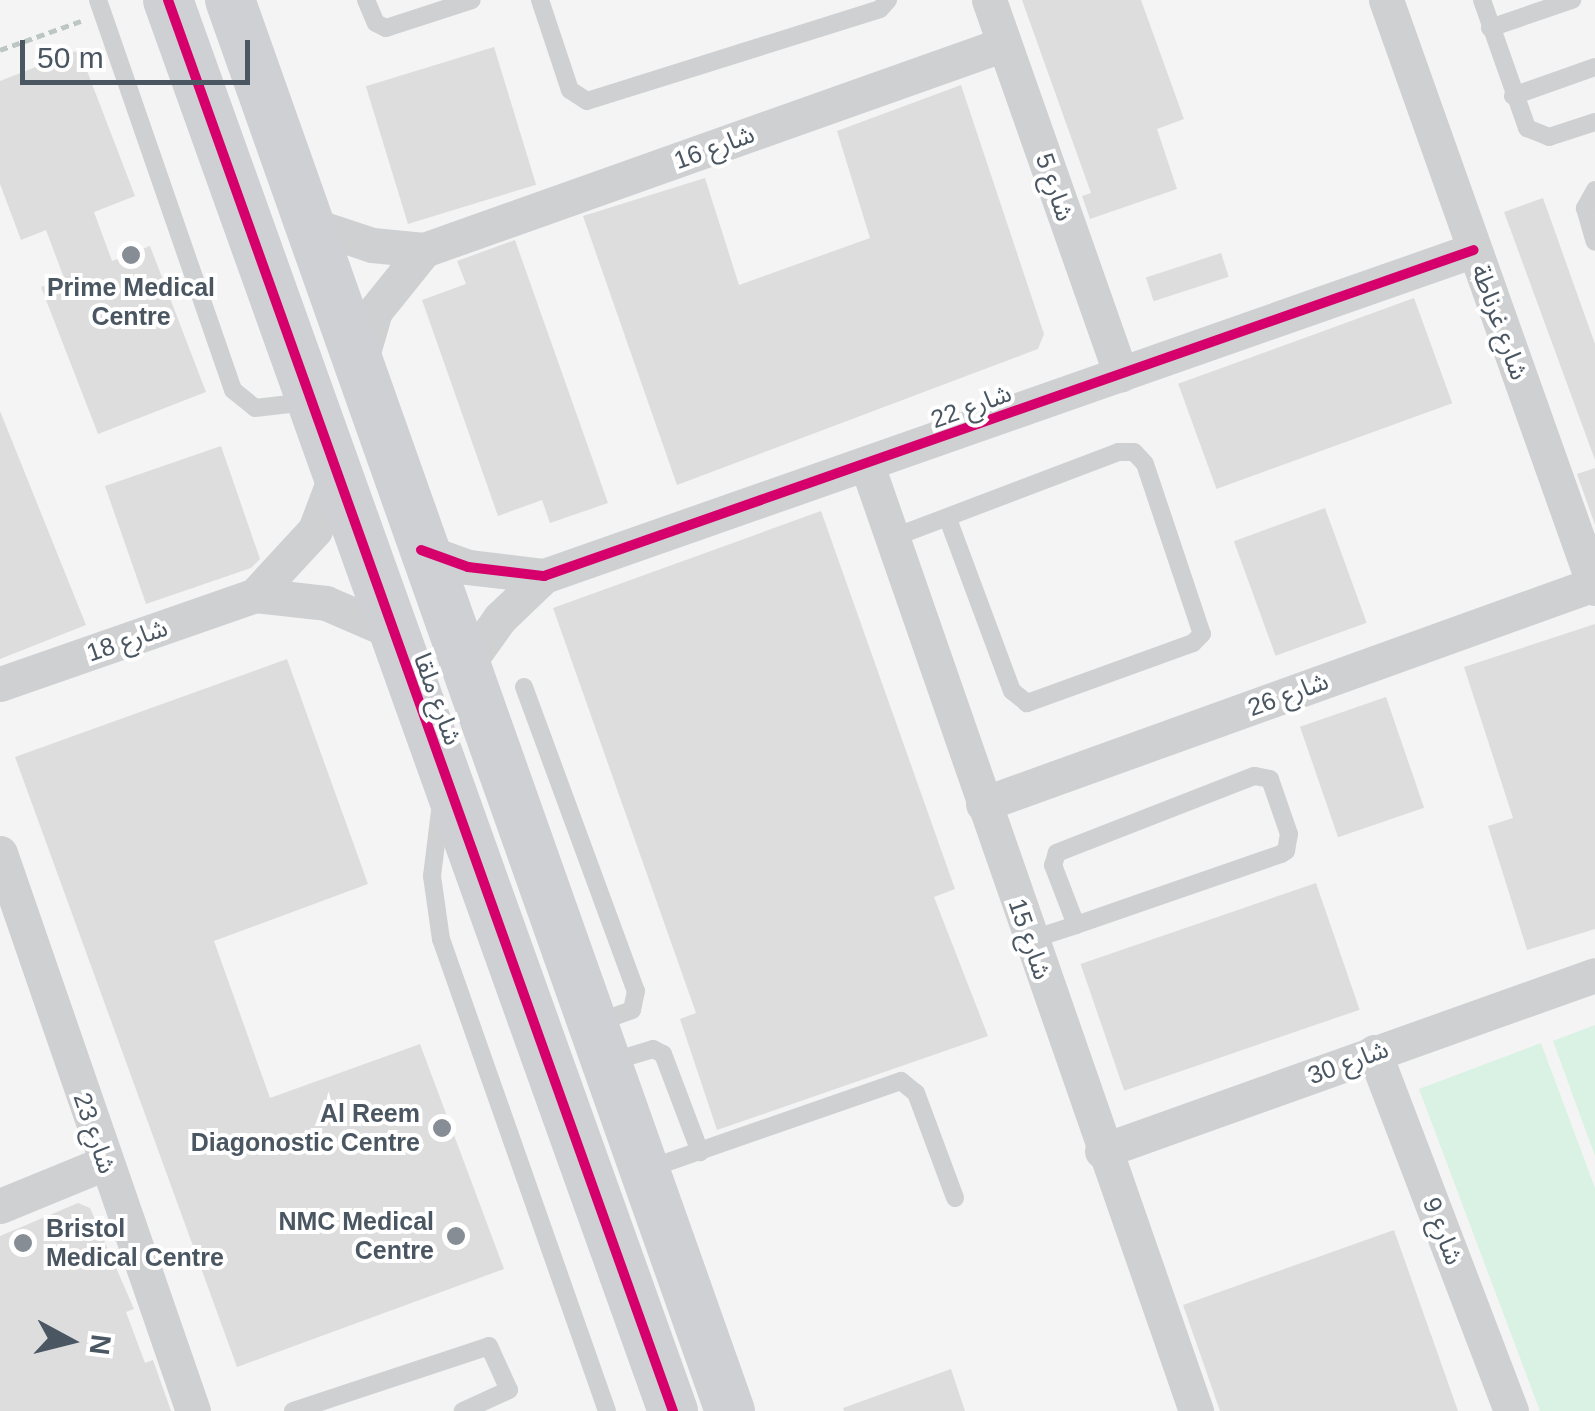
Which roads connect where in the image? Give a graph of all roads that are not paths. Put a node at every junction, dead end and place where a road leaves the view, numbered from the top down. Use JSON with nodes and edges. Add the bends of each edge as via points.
{"nodes":[{"id":1,"x":168,"y":0,"type":"edge"},
{"id":2,"x":366,"y":0,"type":"edge"},
{"id":3,"x":472,"y":0,"type":"edge"},
{"id":4,"x":540,"y":0,"type":"edge"},
{"id":5,"x":888,"y":0,"type":"edge"},
{"id":6,"x":989,"y":0,"type":"edge"},
{"id":7,"x":1386,"y":0,"type":"edge"},
{"id":8,"x":1482,"y":0,"type":"edge"},
{"id":9,"x":1572,"y":0,"type":"edge"},
{"id":10,"x":100,"y":7,"type":"edge"},
{"id":11,"x":242,"y":12,"type":"edge"},
{"id":12,"x":1490,"y":28,"type":"junction"},
{"id":13,"x":1004,"y":44,"type":"junction"},
{"id":14,"x":1595,"y":67,"type":"edge"},
{"id":15,"x":1513,"y":96,"type":"junction"},
{"id":16,"x":1595,"y":122,"type":"edge"},
{"id":17,"x":1595,"y":190,"type":"edge"},
{"id":18,"x":309,"y":224,"type":"junction"},
{"id":19,"x":1593,"y":230,"type":"edge"},
{"id":20,"x":424,"y":250,"type":"junction"},
{"id":21,"x":1474,"y":250,"type":"junction"},
{"id":22,"x":359,"y":367,"type":"junction"},
{"id":23,"x":1121,"y":374,"type":"junction"},
{"id":24,"x":312,"y":402,"type":"junction"},
{"id":25,"x":868,"y":465,"type":"junction"},
{"id":26,"x":336,"y":474,"type":"junction"},
{"id":27,"x":948,"y":518,"type":"junction"},
{"id":28,"x":892,"y":538,"type":"junction"},
{"id":29,"x":421,"y":550,"type":"junction"},
{"id":30,"x":544,"y":576,"type":"junction"},
{"id":31,"x":1594,"y":586,"type":"edge"},
{"id":32,"x":254,"y":596,"type":"junction"},
{"id":33,"x":392,"y":632,"type":"junction"},
{"id":34,"x":465,"y":667,"type":"junction"},
{"id":35,"x":0,"y":684,"type":"edge"},
{"id":36,"x":524,"y":687,"type":"dead end"},
{"id":37,"x":446,"y":783,"type":"junction"},
{"id":38,"x":983,"y":804,"type":"junction"},
{"id":39,"x":0,"y":853,"type":"edge"},
{"id":40,"x":1076,"y":925,"type":"junction"},
{"id":41,"x":1030,"y":940,"type":"junction"},
{"id":42,"x":1595,"y":975,"type":"edge"},
{"id":43,"x":598,"y":1045,"type":"junction"},
{"id":44,"x":1374,"y":1052,"type":"junction"},
{"id":45,"x":1102,"y":1151,"type":"junction"},
{"id":46,"x":700,"y":1152,"type":"junction"},
{"id":47,"x":105,"y":1163,"type":"junction"},
{"id":48,"x":645,"y":1170,"type":"junction"},
{"id":49,"x":955,"y":1198,"type":"dead end"},
{"id":50,"x":0,"y":1206,"type":"edge"},
{"id":51,"x":194,"y":1411,"type":"edge"},
{"id":52,"x":293,"y":1411,"type":"edge"},
{"id":53,"x":463,"y":1411,"type":"edge"},
{"id":54,"x":607,"y":1411,"type":"edge"},
{"id":55,"x":673,"y":1411,"type":"edge"},
{"id":56,"x":730,"y":1411,"type":"edge"},
{"id":57,"x":1196,"y":1411,"type":"edge"},
{"id":58,"x":1512,"y":1411,"type":"edge"}],
"edges":[{"from":1,"to":24,"type":"street","name":"شارع ملقا"},
{"from":2,"to":3,"type":"lane","via":[[376,23],[386,28]]},
{"from":4,"to":5,"type":"lane","via":[[570,90],[587,101],[880,10]]},
{"from":6,"to":13,"type":"street","name":"شارع 5"},
{"from":7,"to":21,"type":"street","name":"شارع غرناطة"},
{"from":8,"to":12,"type":"lane"},
{"from":9,"to":12,"type":"lane"},
{"from":10,"to":24,"type":"lane","via":[[233,390],[264,410]]},
{"from":11,"to":18,"type":"street","name":"شارع ملقا"},
{"from":12,"to":15,"type":"lane"},
{"from":13,"to":20,"type":"street","name":"شارع 16"},
{"from":13,"to":23,"type":"street","name":"شارع 5"},
{"from":14,"to":15,"type":"lane"},
{"from":15,"to":16,"type":"lane","via":[[1522,122],[1541,136]]},
{"from":17,"to":19,"type":"lane","via":[[1585,208]]},
{"from":18,"to":20,"type":"street","name":"شارع 16","via":[[372,245]]},
{"from":18,"to":22,"type":"street","name":"شارع ملقا"},
{"from":20,"to":22,"type":"street","via":[[375,311]]},
{"from":21,"to":23,"type":"street","name":"شارع 22"},
{"from":21,"to":31,"type":"street","name":"شارع غرناطة"},
{"from":22,"to":29,"type":"street","name":"شارع ملقا"},
{"from":23,"to":25,"type":"street","name":"شارع 22"},
{"from":24,"to":26,"type":"street","name":"شارع ملقا"},
{"from":25,"to":28,"type":"street","name":"شارع 15"},
{"from":25,"to":30,"type":"street","name":"شارع 22"},
{"from":26,"to":32,"type":"street","name":"شارع 18","via":[[315,530]]},
{"from":26,"to":33,"type":"street","name":"شارع ملقا"},
{"from":27,"to":27,"type":"lane","via":[[1118,452],[1134,452],[1145,464],[1202,634],[1193,644],[1027,703],[1012,691]]},
{"from":27,"to":28,"type":"lane"},
{"from":28,"to":38,"type":"street","name":"شارع 15"},
{"from":29,"to":30,"type":"street","name":"شارع 22","via":[[481,570]]},
{"from":29,"to":34,"type":"street","name":"شارع ملقا"},
{"from":30,"to":34,"type":"street","name":"شارع 22","via":[[500,618]]},
{"from":31,"to":38,"type":"street","name":"شارع 26"},
{"from":32,"to":33,"type":"street","name":"شارع 18","via":[[326,603]]},
{"from":32,"to":35,"type":"street","name":"شارع 18"},
{"from":33,"to":37,"type":"street","name":"شارع ملقا"},
{"from":34,"to":43,"type":"street","name":"شارع ملقا"},
{"from":36,"to":43,"type":"lane","via":[[636,992],[632,1010]]},
{"from":37,"to":54,"type":"lane","via":[[433,844],[441,939]]},
{"from":37,"to":55,"type":"street","name":"شارع ملقا"},
{"from":38,"to":41,"type":"street","name":"شارع 15"},
{"from":39,"to":47,"type":"street","name":"شارع 23"},
{"from":40,"to":40,"type":"lane","via":[[1286,851],[1289,834],[1270,779],[1254,776],[1057,853],[1053,865]]},
{"from":40,"to":41,"type":"lane"},
{"from":41,"to":45,"type":"street","name":"شارع 15"},
{"from":42,"to":44,"type":"street","name":"شارع 30"},
{"from":43,"to":46,"type":"lane","via":[[664,1054]]},
{"from":43,"to":48,"type":"street","name":"شارع ملقا"},
{"from":44,"to":45,"type":"street","name":"شارع 30"},
{"from":44,"to":58,"type":"street","name":"شارع 9"},
{"from":45,"to":57,"type":"street","name":"شارع 15"},
{"from":46,"to":48,"type":"lane"},
{"from":46,"to":49,"type":"lane","via":[[908,1082]]},
{"from":47,"to":50,"type":"street"},
{"from":47,"to":51,"type":"street","name":"شارع 23"},
{"from":48,"to":56,"type":"street","name":"شارع ملقا"},
{"from":52,"to":53,"type":"lane","via":[[489,1346],[509,1390]]}]}
